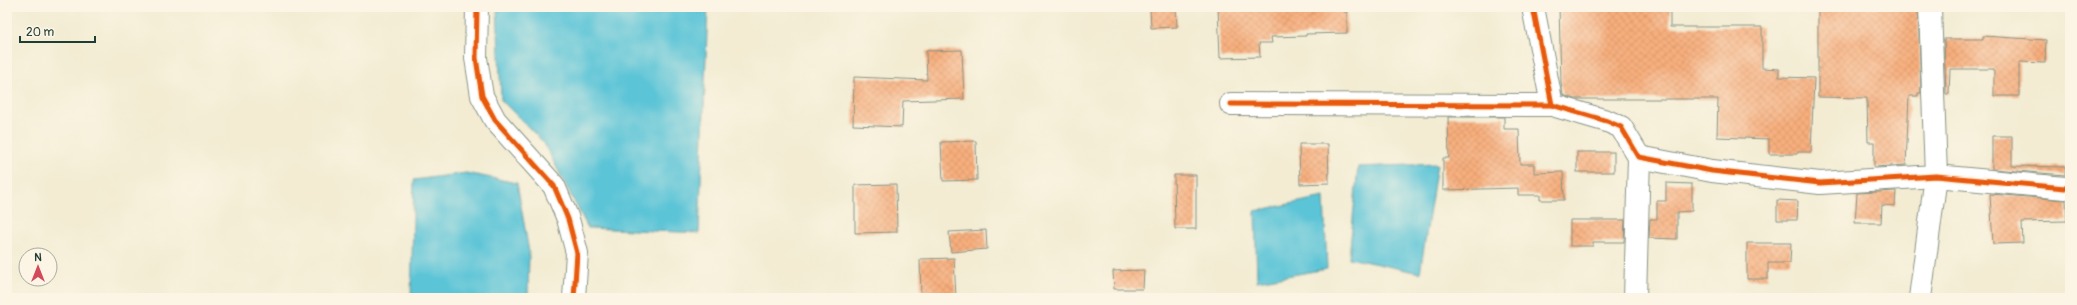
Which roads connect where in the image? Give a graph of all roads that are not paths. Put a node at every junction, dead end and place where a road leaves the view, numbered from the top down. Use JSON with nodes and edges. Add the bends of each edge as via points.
{"nodes":[{"id":1,"x":477,"y":7,"type":"edge"},
{"id":2,"x":1533,"y":7,"type":"edge"},
{"id":3,"x":1930,"y":7,"type":"edge"},
{"id":4,"x":1231,"y":104,"type":"dead end"},
{"id":5,"x":1552,"y":105,"type":"junction"},
{"id":6,"x":1639,"y":157,"type":"junction"},
{"id":7,"x":1936,"y":176,"type":"junction"},
{"id":8,"x":2065,"y":188,"type":"dead end"},
{"id":9,"x":574,"y":298,"type":"edge"},
{"id":10,"x":1635,"y":298,"type":"edge"},
{"id":11,"x":1920,"y":298,"type":"edge"}],
"edges":[{"from":1,"to":9,"type":"street","via":[[476,58],[482,96],[495,120],[554,186],[568,219],[576,253]]},
{"from":2,"to":5,"type":"street"},
{"from":3,"to":7,"type":"street"},
{"from":4,"to":5,"type":"street"},
{"from":5,"to":6,"type":"street","via":[[1621,127]]},
{"from":6,"to":7,"type":"street","via":[[1712,171],[1820,183]]},
{"from":6,"to":10,"type":"street"},
{"from":7,"to":8,"type":"street"},
{"from":7,"to":11,"type":"street"}]}
